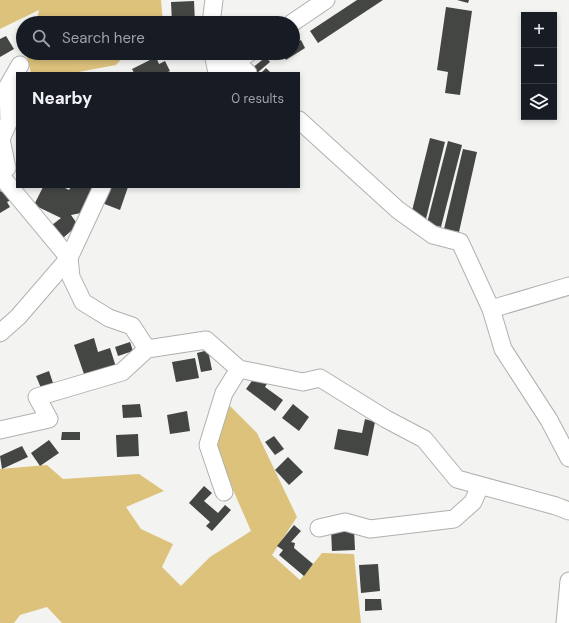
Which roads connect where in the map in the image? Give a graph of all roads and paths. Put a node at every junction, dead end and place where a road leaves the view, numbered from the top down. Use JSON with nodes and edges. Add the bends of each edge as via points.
{"nodes":[{"id":1,"x":214,"y":0,"type":"edge"},
{"id":2,"x":326,"y":0,"type":"edge"},
{"id":3,"x":212,"y":16,"type":"edge"},
{"id":4,"x":300,"y":18,"type":"edge"},
{"id":5,"x":214,"y":60,"type":"edge"},
{"id":6,"x":244,"y":63,"type":"edge"},
{"id":7,"x":20,"y":65,"type":"dead end"},
{"id":8,"x":217,"y":72,"type":"edge"},
{"id":9,"x":220,"y":72,"type":"edge"},
{"id":10,"x":300,"y":121,"type":"edge"},
{"id":11,"x":7,"y":130,"type":"edge"},
{"id":12,"x":6,"y":170,"type":"edge"},
{"id":13,"x":16,"y":184,"type":"edge"},
{"id":14,"x":19,"y":188,"type":"edge"},
{"id":15,"x":102,"y":188,"type":"edge"},
{"id":16,"x":70,"y":258,"type":"junction"},
{"id":17,"x":569,"y":286,"type":"edge"},
{"id":18,"x":491,"y":309,"type":"junction"},
{"id":19,"x":0,"y":333,"type":"edge"},
{"id":20,"x":148,"y":349,"type":"junction"},
{"id":21,"x":239,"y":369,"type":"junction"},
{"id":22,"x":0,"y":430,"type":"edge"},
{"id":23,"x":569,"y":458,"type":"edge"},
{"id":24,"x":480,"y":486,"type":"junction"},
{"id":25,"x":224,"y":492,"type":"dead end"},
{"id":26,"x":569,"y":511,"type":"edge"},
{"id":27,"x":319,"y":528,"type":"dead end"},
{"id":28,"x":569,"y":581,"type":"edge"},
{"id":29,"x":565,"y":623,"type":"edge"}],
"edges":[{"from":1,"to":3,"type":"street"},
{"from":2,"to":4,"type":"street"},
{"from":5,"to":8,"type":"street"},
{"from":6,"to":9,"type":"street"},
{"from":7,"to":11,"type":"street","via":[[8,86]]},
{"from":10,"to":18,"type":"street","via":[[398,210],[433,235],[460,242]]},
{"from":11,"to":12,"type":"street","via":[[1,139]]},
{"from":12,"to":13,"type":"street"},
{"from":14,"to":16,"type":"street"},
{"from":15,"to":16,"type":"street"},
{"from":16,"to":19,"type":"street","via":[[18,317]]},
{"from":16,"to":20,"type":"street","via":[[71,277],[83,302],[109,318],[132,326]]},
{"from":17,"to":18,"type":"street"},
{"from":18,"to":23,"type":"street","via":[[503,349],[549,420]]},
{"from":20,"to":21,"type":"street","via":[[206,340]]},
{"from":20,"to":22,"type":"street","via":[[122,372],[37,397],[49,419]]},
{"from":21,"to":24,"type":"street","via":[[302,382],[320,378],[424,439],[457,479]]},
{"from":21,"to":25,"type":"street","via":[[224,393],[208,445]]},
{"from":24,"to":26,"type":"street"},
{"from":24,"to":27,"type":"street","via":[[473,502],[454,519],[370,529],[345,522]]},
{"from":28,"to":29,"type":"street"}]}
